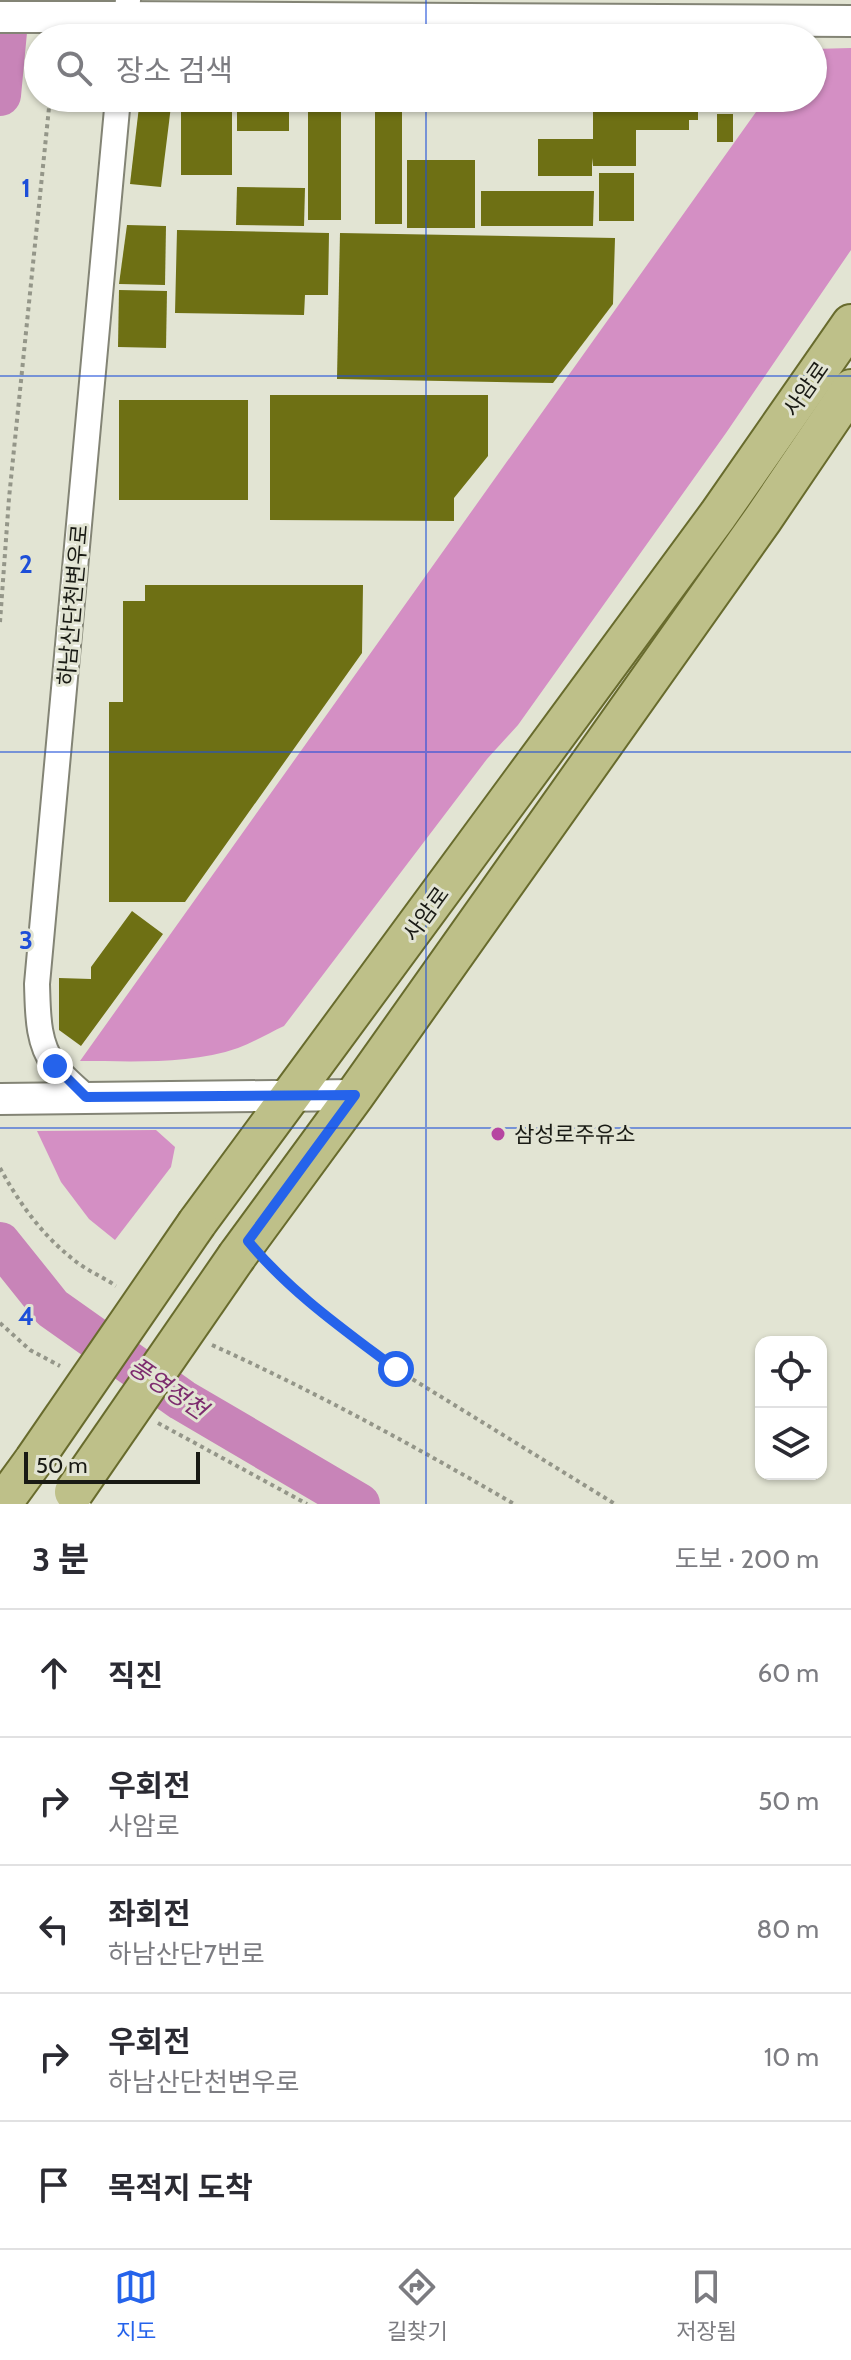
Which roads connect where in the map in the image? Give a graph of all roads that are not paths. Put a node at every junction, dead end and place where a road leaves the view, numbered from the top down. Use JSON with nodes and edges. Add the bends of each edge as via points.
{"nodes":[{"id":1,"x":0,"y":17,"type":"edge"},
{"id":2,"x":121,"y":18,"type":"edge"},
{"id":3,"x":851,"y":21,"type":"edge"},
{"id":4,"x":117,"y":112,"type":"edge"},
{"id":5,"x":851,"y":324,"type":"edge"},
{"id":6,"x":851,"y":389,"type":"edge"},
{"id":7,"x":355,"y":1095,"type":"junction"},
{"id":8,"x":86,"y":1097,"type":"junction"},
{"id":9,"x":292,"y":1097,"type":"junction"},
{"id":10,"x":0,"y":1099,"type":"edge"},
{"id":11,"x":70,"y":1498,"type":"edge"},
{"id":12,"x":2,"y":1504,"type":"edge"}],
"edges":[{"from":1,"to":2,"type":"street","bridge":true},
{"from":2,"to":3,"type":"street"},
{"from":4,"to":8,"type":"street","name":"하남산단천변우로","via":[[37,984],[45,1049]]},
{"from":5,"to":9,"type":"main road","name":"사암로","via":[[718,515]]},
{"from":6,"to":7,"type":"main road","name":"사암로"},
{"from":7,"to":9,"type":"street"},
{"from":7,"to":11,"type":"main road","name":"사암로","bridge":true},
{"from":8,"to":9,"type":"street"},
{"from":8,"to":10,"type":"street"},
{"from":9,"to":12,"type":"main road","name":"사암로","bridge":true,"via":[[197,1223]]}]}
